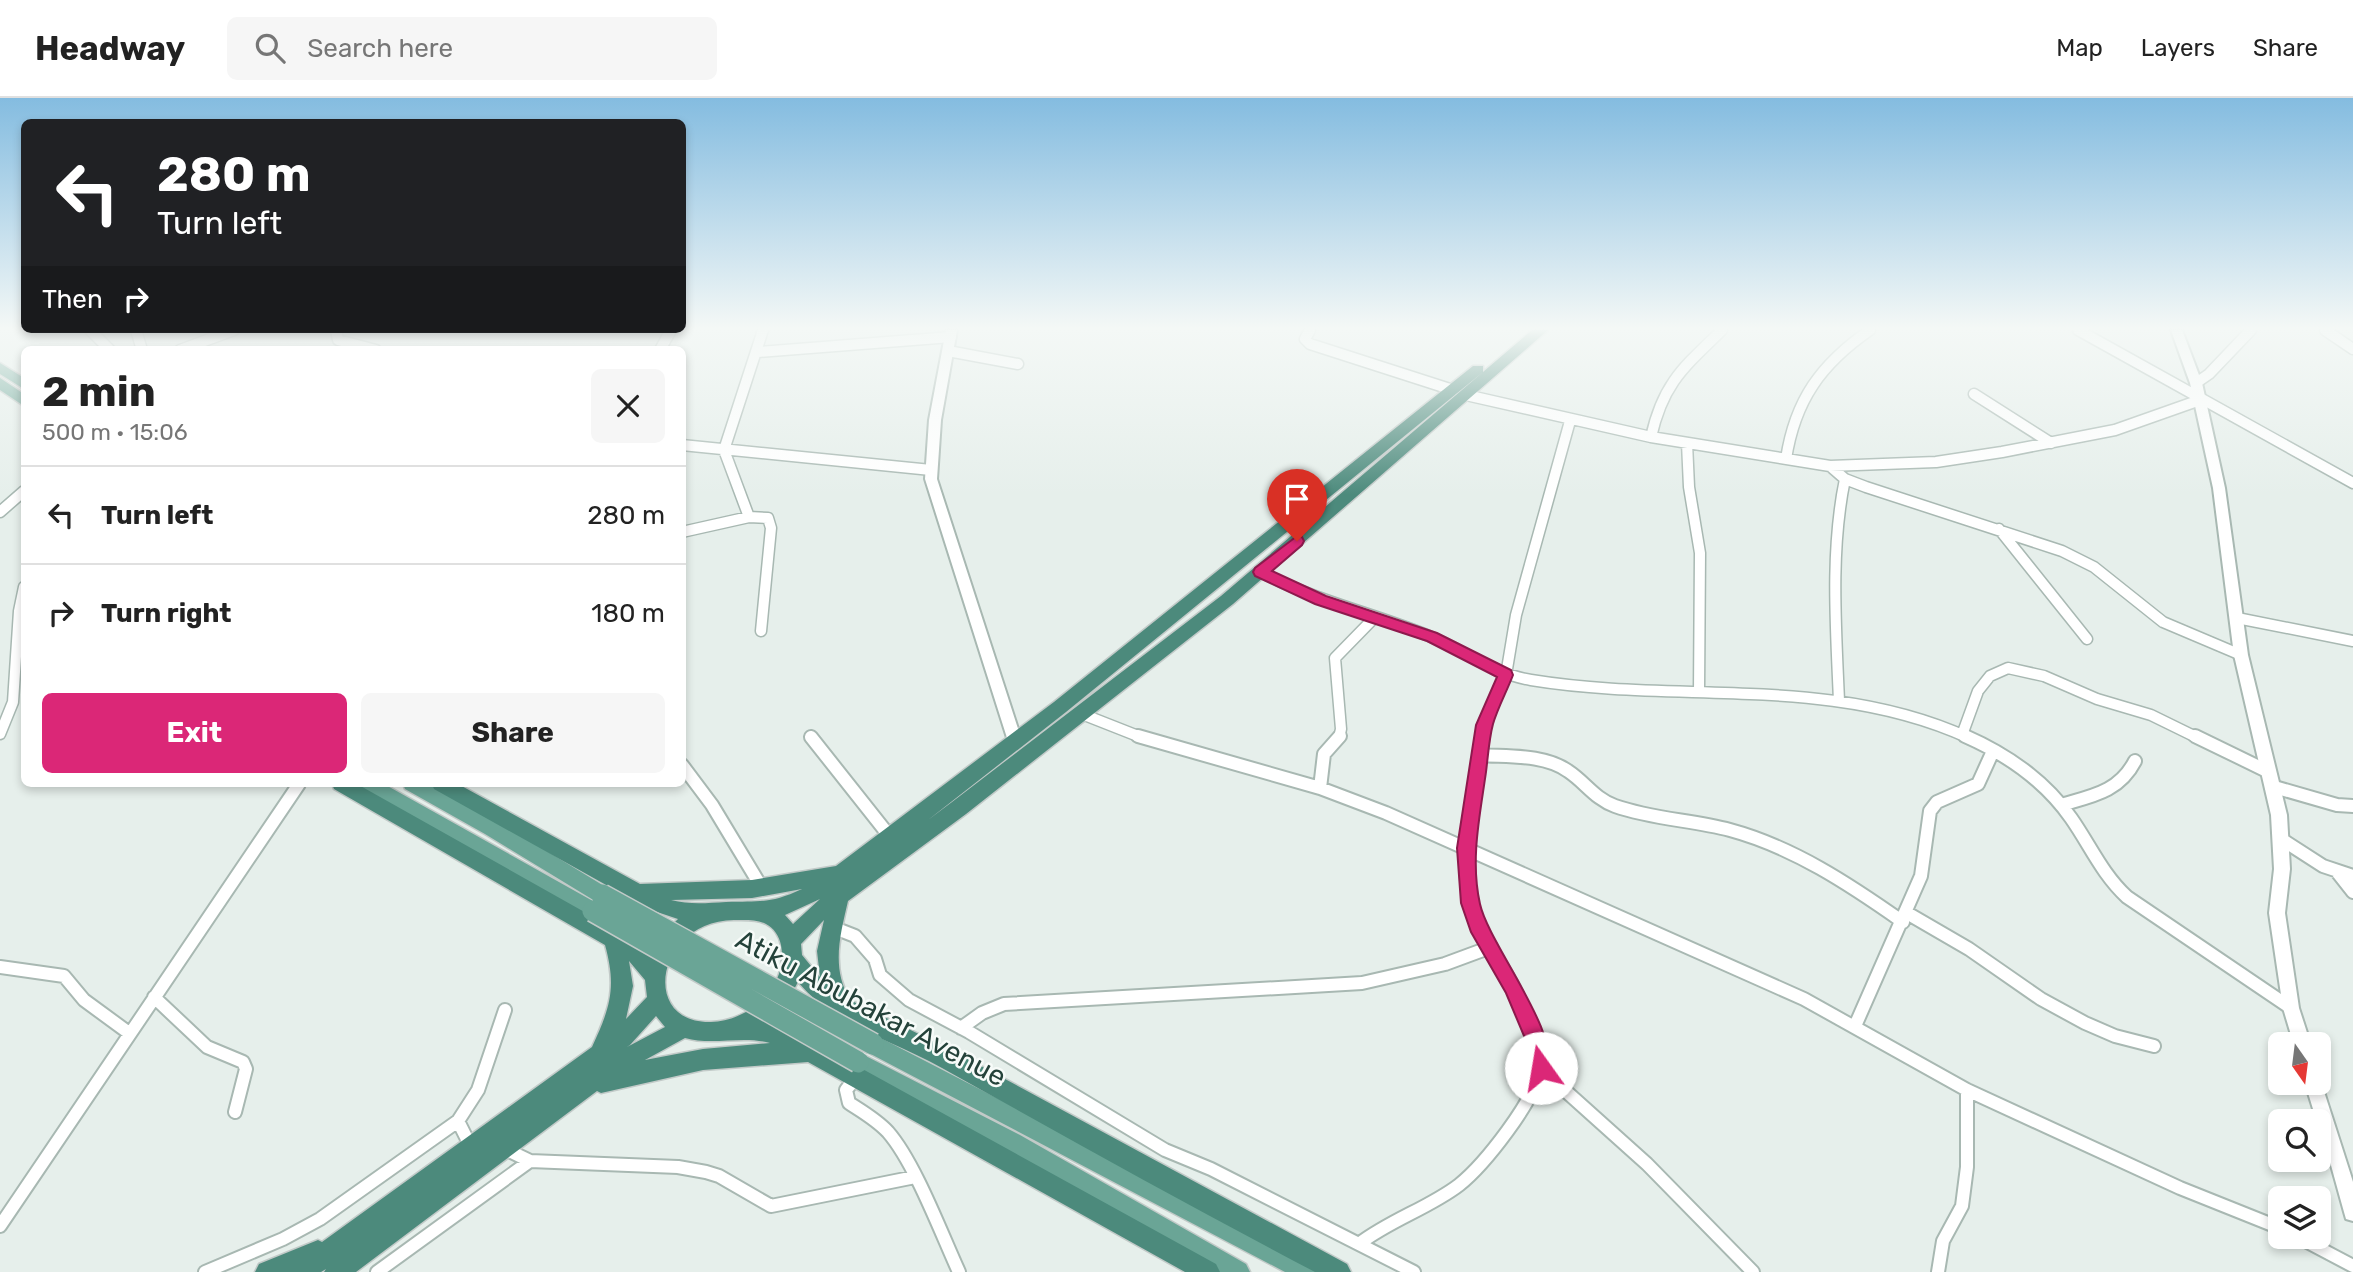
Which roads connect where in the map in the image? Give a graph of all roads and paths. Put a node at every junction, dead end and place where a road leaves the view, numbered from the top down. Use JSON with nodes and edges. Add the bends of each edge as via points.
{"nodes":[{"id":1,"x":2,"y":385,"type":"edge"},
{"id":2,"x":747,"y":385,"type":"edge"},
{"id":3,"x":942,"y":385,"type":"edge"},
{"id":4,"x":1434,"y":385,"type":"edge"},
{"id":5,"x":1467,"y":385,"type":"edge"},
{"id":6,"x":1470,"y":385,"type":"edge"},
{"id":7,"x":1671,"y":385,"type":"edge"},
{"id":8,"x":1814,"y":385,"type":"edge"},
{"id":9,"x":2183,"y":385,"type":"edge"},
{"id":10,"x":2196,"y":385,"type":"edge"},
{"id":11,"x":2203,"y":385,"type":"edge"},
{"id":12,"x":1459,"y":393,"type":"junction"},
{"id":13,"x":2199,"y":393,"type":"junction"},
{"id":14,"x":1974,"y":394,"type":"dead end"},
{"id":15,"x":21,"y":399,"type":"edge"},
{"id":16,"x":1570,"y":421,"type":"junction"},
{"id":17,"x":1651,"y":437,"type":"junction"},
{"id":18,"x":1688,"y":443,"type":"junction"},
{"id":19,"x":2051,"y":443,"type":"junction"},
{"id":20,"x":686,"y":445,"type":"edge"},
{"id":21,"x":724,"y":450,"type":"junction"},
{"id":22,"x":1786,"y":459,"type":"junction"},
{"id":23,"x":1830,"y":466,"type":"junction"},
{"id":24,"x":931,"y":470,"type":"junction"},
{"id":25,"x":1845,"y":479,"type":"junction"},
{"id":26,"x":2353,"y":483,"type":"edge"},
{"id":27,"x":21,"y":494,"type":"edge"},
{"id":28,"x":0,"y":512,"type":"edge"},
{"id":29,"x":749,"y":517,"type":"junction"},
{"id":30,"x":1998,"y":529,"type":"junction"},
{"id":31,"x":686,"y":531,"type":"edge"},
{"id":32,"x":1261,"y":572,"type":"junction"},
{"id":33,"x":21,"y":601,"type":"edge"},
{"id":34,"x":1375,"y":617,"type":"junction"},
{"id":35,"x":2237,"y":618,"type":"junction"},
{"id":36,"x":761,"y":631,"type":"dead end"},
{"id":37,"x":2087,"y":639,"type":"dead end"},
{"id":38,"x":2353,"y":641,"type":"edge"},
{"id":39,"x":2241,"y":655,"type":"junction"},
{"id":40,"x":1506,"y":675,"type":"junction"},
{"id":41,"x":1699,"y":691,"type":"junction"},
{"id":42,"x":1839,"y":701,"type":"junction"},
{"id":43,"x":1082,"y":713,"type":"junction"},
{"id":44,"x":0,"y":734,"type":"edge"},
{"id":45,"x":1962,"y":735,"type":"junction"},
{"id":46,"x":811,"y":737,"type":"dead end"},
{"id":47,"x":1016,"y":741,"type":"junction"},
{"id":48,"x":1993,"y":751,"type":"junction"},
{"id":49,"x":1480,"y":755,"type":"junction"},
{"id":50,"x":2135,"y":761,"type":"dead end"},
{"id":51,"x":686,"y":770,"type":"edge"},
{"id":52,"x":2267,"y":771,"type":"junction"},
{"id":53,"x":2272,"y":786,"type":"junction"},
{"id":54,"x":297,"y":787,"type":"edge"},
{"id":55,"x":346,"y":787,"type":"edge"},
{"id":56,"x":374,"y":787,"type":"edge"},
{"id":57,"x":417,"y":787,"type":"edge"},
{"id":58,"x":446,"y":787,"type":"edge"},
{"id":59,"x":1320,"y":788,"type":"junction"},
{"id":60,"x":2061,"y":805,"type":"junction"},
{"id":61,"x":2353,"y":806,"type":"edge"},
{"id":62,"x":891,"y":838,"type":"junction"},
{"id":63,"x":2281,"y":839,"type":"junction"},
{"id":64,"x":1466,"y":848,"type":"junction"},
{"id":65,"x":842,"y":872,"type":"junction"},
{"id":66,"x":2338,"y":873,"type":"junction"},
{"id":67,"x":2353,"y":876,"type":"edge"},
{"id":68,"x":762,"y":888,"type":"junction"},
{"id":69,"x":637,"y":892,"type":"junction"},
{"id":70,"x":2353,"y":892,"type":"edge"},
{"id":71,"x":839,"y":896,"type":"junction"},
{"id":72,"x":598,"y":903,"type":"junction"},
{"id":73,"x":763,"y":911,"type":"junction"},
{"id":74,"x":705,"y":914,"type":"junction"},
{"id":75,"x":1905,"y":918,"type":"junction"},
{"id":76,"x":832,"y":927,"type":"junction"},
{"id":77,"x":613,"y":939,"type":"junction"},
{"id":78,"x":1491,"y":947,"type":"junction"},
{"id":79,"x":792,"y":949,"type":"junction"},
{"id":80,"x":0,"y":967,"type":"edge"},
{"id":81,"x":654,"y":976,"type":"junction"},
{"id":82,"x":154,"y":997,"type":"junction"},
{"id":83,"x":657,"y":1001,"type":"junction"},
{"id":84,"x":840,"y":1005,"type":"junction"},
{"id":85,"x":2291,"y":1008,"type":"junction"},
{"id":86,"x":505,"y":1010,"type":"dead end"},
{"id":87,"x":1854,"y":1026,"type":"junction"},
{"id":88,"x":684,"y":1028,"type":"junction"},
{"id":89,"x":961,"y":1028,"type":"junction"},
{"id":90,"x":730,"y":1030,"type":"junction"},
{"id":91,"x":2298,"y":1032,"type":"edge"},
{"id":92,"x":129,"y":1033,"type":"junction"},
{"id":93,"x":2154,"y":1046,"type":"dead end"},
{"id":94,"x":812,"y":1052,"type":"junction"},
{"id":95,"x":600,"y":1053,"type":"junction"},
{"id":96,"x":1541,"y":1068,"type":"junction"},
{"id":97,"x":857,"y":1070,"type":"junction"},
{"id":98,"x":584,"y":1087,"type":"junction"},
{"id":99,"x":1967,"y":1090,"type":"junction"},
{"id":100,"x":2318,"y":1096,"type":"edge"},
{"id":101,"x":235,"y":1112,"type":"dead end"},
{"id":102,"x":458,"y":1121,"type":"junction"},
{"id":103,"x":471,"y":1147,"type":"junction"},
{"id":104,"x":502,"y":1148,"type":"junction"},
{"id":105,"x":530,"y":1161,"type":"junction"},
{"id":106,"x":915,"y":1177,"type":"junction"},
{"id":107,"x":2353,"y":1212,"type":"edge"},
{"id":108,"x":2268,"y":1223,"type":"edge"},
{"id":109,"x":0,"y":1226,"type":"edge"},
{"id":110,"x":341,"y":1243,"type":"junction"},
{"id":111,"x":1359,"y":1244,"type":"junction"},
{"id":112,"x":2321,"y":1249,"type":"edge"},
{"id":113,"x":2353,"y":1266,"type":"edge"},
{"id":114,"x":205,"y":1272,"type":"edge"},
{"id":115,"x":267,"y":1272,"type":"edge"},
{"id":116,"x":301,"y":1272,"type":"edge"},
{"id":117,"x":336,"y":1272,"type":"edge"},
{"id":118,"x":377,"y":1272,"type":"edge"},
{"id":119,"x":959,"y":1272,"type":"edge"},
{"id":120,"x":1208,"y":1272,"type":"edge"},
{"id":121,"x":1238,"y":1272,"type":"edge"},
{"id":122,"x":1309,"y":1272,"type":"edge"},
{"id":123,"x":1339,"y":1272,"type":"edge"},
{"id":124,"x":1414,"y":1272,"type":"edge"},
{"id":125,"x":1753,"y":1272,"type":"edge"},
{"id":126,"x":1938,"y":1272,"type":"edge"}],
"edges":[{"from":1,"to":15,"type":"main road"},
{"from":2,"to":21,"type":"street"},
{"from":3,"to":24,"type":"street"},
{"from":4,"to":12,"type":"street"},
{"from":5,"to":12,"type":"highway"},
{"from":6,"to":12,"type":"highway"},
{"from":7,"to":17,"type":"street","via":[[1660,402]]},
{"from":8,"to":22,"type":"street","via":[[1793,419]]},
{"from":9,"to":13,"type":"street"},
{"from":10,"to":13,"type":"street"},
{"from":11,"to":13,"type":"street"},
{"from":12,"to":16,"type":"street"},
{"from":12,"to":32,"type":"highway"},
{"from":12,"to":47,"type":"highway"},
{"from":13,"to":19,"type":"street","via":[[2142,422]]},
{"from":13,"to":26,"type":"street"},
{"from":13,"to":35,"type":"street","via":[[2219,488]]},
{"from":14,"to":19,"type":"street"},
{"from":16,"to":17,"type":"street"},
{"from":16,"to":40,"type":"street","via":[[1516,615]]},
{"from":17,"to":18,"type":"street"},
{"from":18,"to":22,"type":"street"},
{"from":18,"to":41,"type":"street","via":[[1699,553]]},
{"from":19,"to":23,"type":"street","via":[[1936,462]]},
{"from":20,"to":21,"type":"street"},
{"from":21,"to":24,"type":"street"},
{"from":21,"to":29,"type":"street"},
{"from":22,"to":23,"type":"street"},
{"from":23,"to":25,"type":"street"},
{"from":24,"to":47,"type":"street","via":[[936,502]]},
{"from":25,"to":30,"type":"street"},
{"from":25,"to":42,"type":"street","via":[[1839,508],[1835,609]]},
{"from":27,"to":28,"type":"street"},
{"from":29,"to":31,"type":"street"},
{"from":29,"to":36,"type":"street","via":[[768,518],[771,528]]},
{"from":30,"to":37,"type":"street"},
{"from":30,"to":39,"type":"street","via":[[2094,567],[2163,622]]},
{"from":32,"to":34,"type":"street","via":[[1320,600]]},
{"from":32,"to":43,"type":"highway"},
{"from":33,"to":44,"type":"street","via":[[13,702]]},
{"from":34,"to":40,"type":"street","via":[[1432,637]]},
{"from":34,"to":59,"type":"street","via":[[1335,658],[1341,729],[1339,739],[1324,754]]},
{"from":35,"to":38,"type":"street"},
{"from":35,"to":39,"type":"street"},
{"from":39,"to":52,"type":"street"},
{"from":40,"to":41,"type":"street"},
{"from":40,"to":49,"type":"street","via":[[1485,725]]},
{"from":41,"to":42,"type":"street"},
{"from":42,"to":45,"type":"street","via":[[1909,715]]},
{"from":43,"to":59,"type":"street","via":[[1207,759]]},
{"from":43,"to":71,"type":"highway"},
{"from":45,"to":48,"type":"street"},
{"from":45,"to":52,"type":"street","via":[[1970,705],[1989,677],[2015,668],[2091,698],[2152,715]]},
{"from":46,"to":62,"type":"street"},
{"from":47,"to":62,"type":"highway"},
{"from":48,"to":60,"type":"street","via":[[2034,778]]},
{"from":48,"to":75,"type":"street","via":[[1978,784],[1937,802],[1930,811],[1921,876]]},
{"from":49,"to":64,"type":"street"},
{"from":49,"to":75,"type":"street","via":[[1556,764],[1612,804],[1731,830],[1774,846]]},
{"from":50,"to":60,"type":"street","via":[[2118,788]]},
{"from":51,"to":68,"type":"street"},
{"from":52,"to":53,"type":"street"},
{"from":53,"to":61,"type":"street"},
{"from":53,"to":63,"type":"street"},
{"from":54,"to":82,"type":"street"},
{"from":55,"to":77,"type":"highway"},
{"from":56,"to":72,"type":"main road","name":"Atiku Abubakar Avenue"},
{"from":57,"to":72,"type":"main road","name":"Atiku Abubakar Avenue","via":[[492,828]]},
{"from":58,"to":69,"type":"highway"},
{"from":59,"to":64,"type":"street"},
{"from":60,"to":85,"type":"street","via":[[2122,894]]},
{"from":62,"to":65,"type":"highway"},
{"from":63,"to":66,"type":"street"},
{"from":63,"to":85,"type":"street","via":[[2277,913]]},
{"from":64,"to":78,"type":"street","via":[[1470,903],[1477,926]]},
{"from":64,"to":87,"type":"street","via":[[1804,999]]},
{"from":65,"to":68,"type":"highway"},
{"from":65,"to":73,"type":"highway","via":[[800,900]]},
{"from":66,"to":67,"type":"street"},
{"from":66,"to":70,"type":"street"},
{"from":68,"to":69,"type":"highway"},
{"from":69,"to":74,"type":"highway","via":[[674,910]]},
{"from":71,"to":76,"type":"highway"},
{"from":71,"to":79,"type":"highway","via":[[805,923]]},
{"from":72,"to":97,"type":"main road","name":"Atiku Abubakar Avenue","bridge":true},
{"from":72,"to":122,"type":"main road","name":"Atiku Abubakar Avenue","bridge":true},
{"from":73,"to":74,"type":"highway"},
{"from":73,"to":79,"type":"highway","via":[[780,923]]},
{"from":74,"to":81,"type":"highway","via":[[674,936]]},
{"from":75,"to":87,"type":"street"},
{"from":75,"to":93,"type":"street","via":[[1969,948],[2041,999],[2085,1023]]},
{"from":76,"to":84,"type":"highway","via":[[828,968]]},
{"from":76,"to":89,"type":"street","via":[[855,936],[867,947],[892,988]]},
{"from":77,"to":81,"type":"highway","via":[[639,956]]},
{"from":77,"to":95,"type":"highway","via":[[623,971],[623,990]]},
{"from":78,"to":89,"type":"street","via":[[1445,964],[1362,983],[1004,1004]]},
{"from":78,"to":96,"type":"street","via":[[1514,988]]},
{"from":79,"to":84,"type":"highway","via":[[806,978]]},
{"from":79,"to":90,"type":"highway","via":[[787,984],[773,1004]]},
{"from":80,"to":92,"type":"street","via":[[64,976],[84,1000]]},
{"from":81,"to":83,"type":"highway"},
{"from":82,"to":92,"type":"street"},
{"from":82,"to":101,"type":"street","via":[[207,1047],[243,1062],[246,1069]]},
{"from":83,"to":88,"type":"highway","via":[[672,1021]]},
{"from":83,"to":95,"type":"highway","via":[[631,1030]]},
{"from":84,"to":123,"type":"highway"},
{"from":85,"to":91,"type":"street"},
{"from":86,"to":102,"type":"street","via":[[478,1090]]},
{"from":87,"to":99,"type":"street"},
{"from":88,"to":90,"type":"highway","via":[[710,1034]]},
{"from":88,"to":98,"type":"highway"},
{"from":89,"to":111,"type":"street","via":[[1165,1150]]},
{"from":90,"to":94,"type":"highway","via":[[771,1032]]},
{"from":92,"to":109,"type":"street"},
{"from":94,"to":97,"type":"highway"},
{"from":94,"to":98,"type":"highway","via":[[698,1059]]},
{"from":95,"to":103,"type":"highway"},
{"from":96,"to":111,"type":"street","via":[[1499,1143],[1459,1185]]},
{"from":96,"to":125,"type":"street","via":[[1647,1164]]},
{"from":97,"to":106,"type":"street","via":[[846,1090],[849,1103],[890,1134]]},
{"from":97,"to":120,"type":"highway"},
{"from":97,"to":121,"type":"main road","name":"Atiku Abubakar Avenue","via":[[1012,1143]]},
{"from":98,"to":104,"type":"highway"},
{"from":99,"to":108,"type":"street"},
{"from":99,"to":126,"type":"street","via":[[1962,1206],[1943,1241]]},
{"from":100,"to":107,"type":"street"},
{"from":102,"to":103,"type":"street"},
{"from":102,"to":114,"type":"street","via":[[320,1219]]},
{"from":103,"to":110,"type":"highway"},
{"from":104,"to":105,"type":"street"},
{"from":104,"to":117,"type":"highway"},
{"from":105,"to":106,"type":"street","via":[[706,1171],[771,1206]]},
{"from":105,"to":118,"type":"street"},
{"from":106,"to":119,"type":"street"},
{"from":110,"to":115,"type":"highway"},
{"from":110,"to":116,"type":"highway"},
{"from":111,"to":124,"type":"street"},
{"from":112,"to":113,"type":"street"}]}
